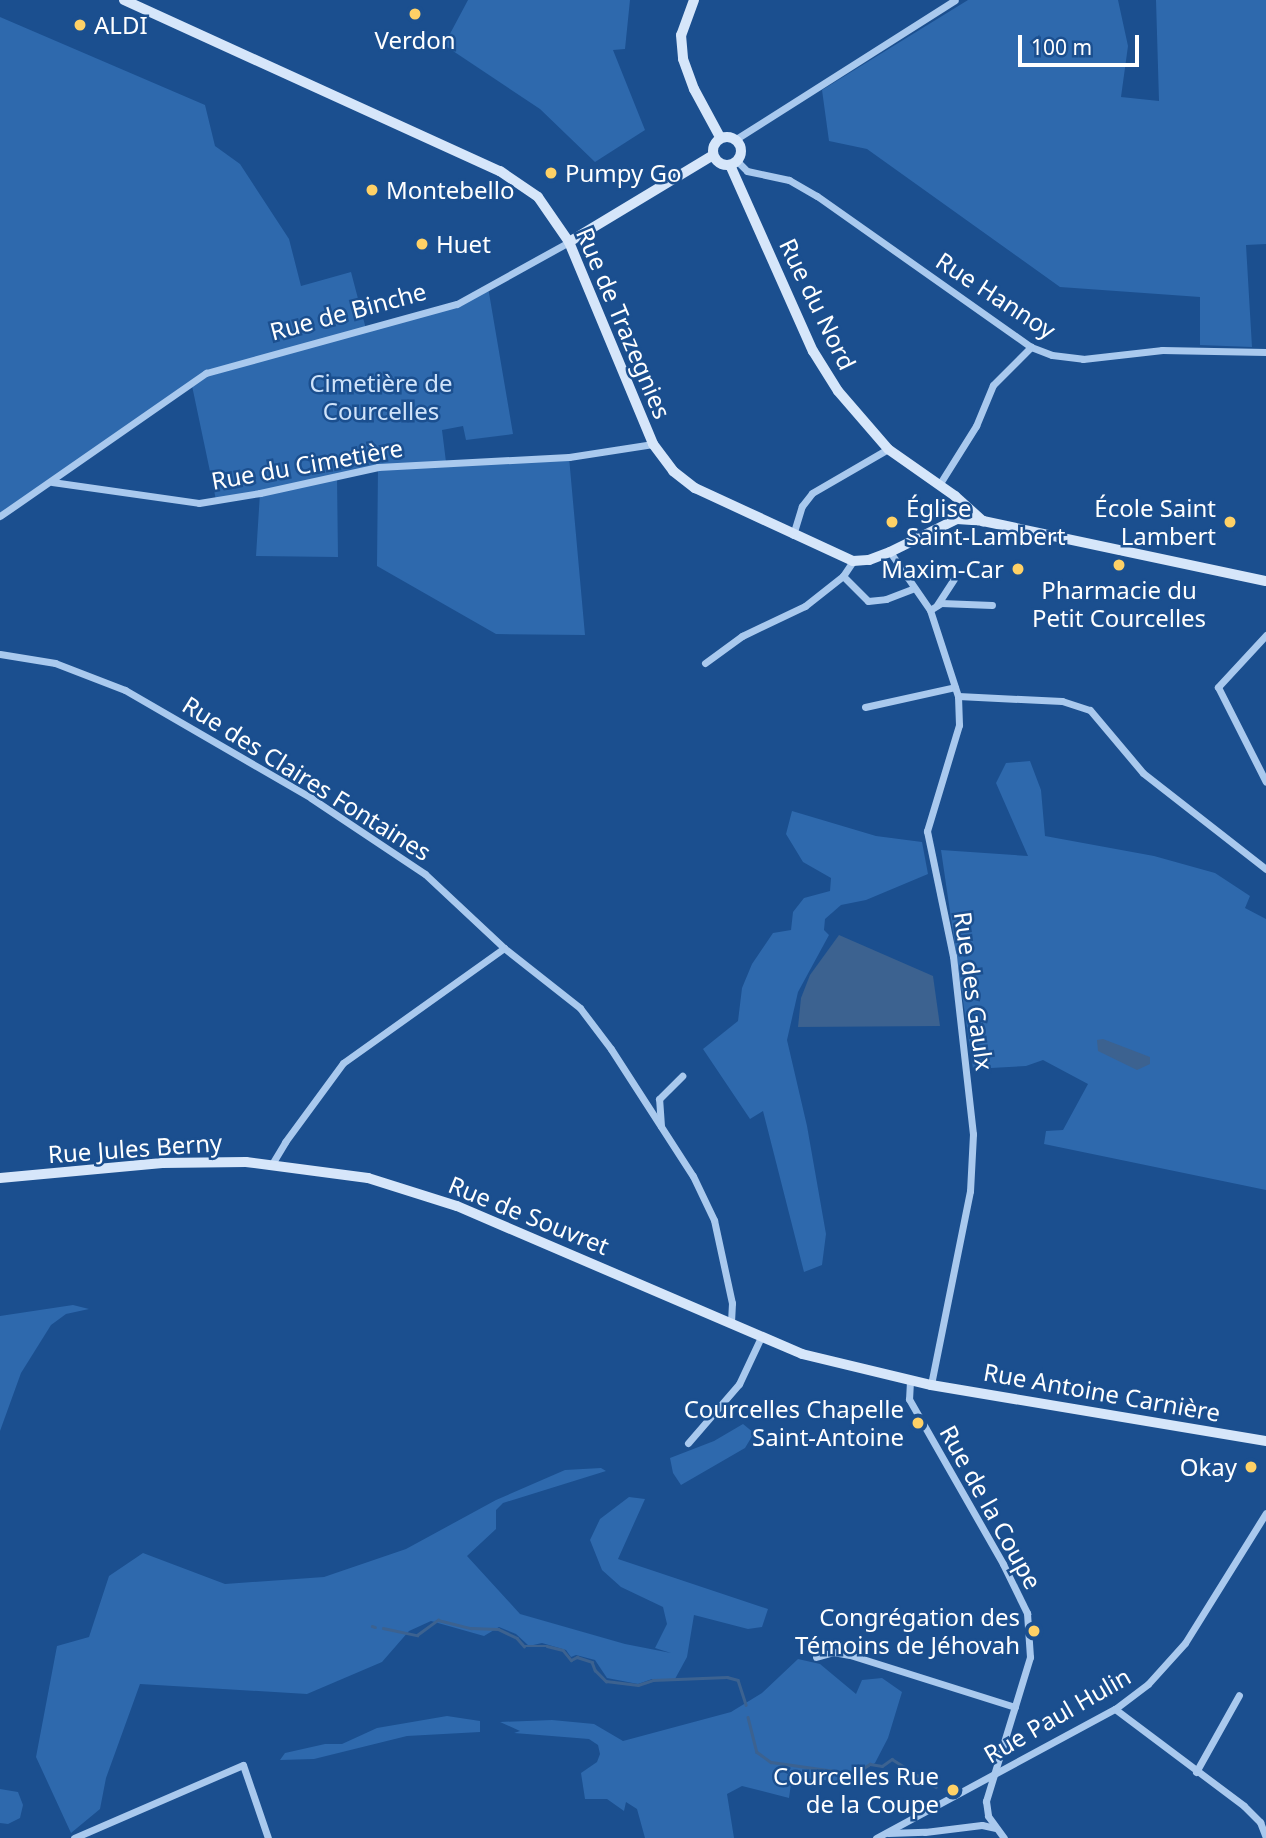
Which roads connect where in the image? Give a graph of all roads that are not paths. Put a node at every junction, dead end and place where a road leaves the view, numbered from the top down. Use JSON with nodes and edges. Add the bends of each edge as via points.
{"nodes":[{"id":1,"x":124,"y":0,"type":"edge"},
{"id":2,"x":694,"y":0,"type":"edge"},
{"id":3,"x":955,"y":0,"type":"edge"},
{"id":4,"x":720,"y":137,"type":"junction"},
{"id":5,"x":736,"y":139,"type":"junction"},
{"id":6,"x":713,"y":155,"type":"junction"},
{"id":7,"x":734,"y":163,"type":"junction"},
{"id":8,"x":569,"y":242,"type":"junction"},
{"id":9,"x":1031,"y":346,"type":"junction"},
{"id":10,"x":1266,"y":352,"type":"edge"},
{"id":11,"x":653,"y":444,"type":"junction"},
{"id":12,"x":888,"y":449,"type":"junction"},
{"id":13,"x":52,"y":482,"type":"junction"},
{"id":14,"x":939,"y":485,"type":"junction"},
{"id":15,"x":0,"y":516,"type":"edge"},
{"id":16,"x":983,"y":521,"type":"junction"},
{"id":17,"x":793,"y":535,"type":"junction"},
{"id":18,"x":890,"y":552,"type":"junction"},
{"id":19,"x":853,"y":561,"type":"junction"},
{"id":20,"x":843,"y":576,"type":"junction"},
{"id":21,"x":954,"y":579,"type":"dead end"},
{"id":22,"x":1266,"y":581,"type":"edge"},
{"id":23,"x":914,"y":589,"type":"junction"},
{"id":24,"x":992,"y":606,"type":"dead end"},
{"id":25,"x":933,"y":608,"type":"junction"},
{"id":26,"x":1266,"y":635,"type":"edge"},
{"id":27,"x":0,"y":654,"type":"edge"},
{"id":28,"x":705,"y":663,"type":"dead end"},
{"id":29,"x":954,"y":687,"type":"junction"},
{"id":30,"x":958,"y":696,"type":"junction"},
{"id":31,"x":865,"y":708,"type":"dead end"},
{"id":32,"x":1266,"y":782,"type":"edge"},
{"id":33,"x":1266,"y":869,"type":"edge"},
{"id":34,"x":504,"y":948,"type":"junction"},
{"id":35,"x":682,"y":1076,"type":"dead end"},
{"id":36,"x":661,"y":1126,"type":"junction"},
{"id":37,"x":272,"y":1164,"type":"junction"},
{"id":38,"x":0,"y":1178,"type":"edge"},
{"id":39,"x":731,"y":1324,"type":"junction"},
{"id":40,"x":761,"y":1337,"type":"junction"},
{"id":41,"x":910,"y":1381,"type":"junction"},
{"id":42,"x":931,"y":1385,"type":"junction"},
{"id":43,"x":1266,"y":1441,"type":"edge"},
{"id":44,"x":688,"y":1443,"type":"dead end"},
{"id":45,"x":1266,"y":1513,"type":"edge"},
{"id":46,"x":816,"y":1657,"type":"dead end"},
{"id":47,"x":1240,"y":1695,"type":"dead end"},
{"id":48,"x":1015,"y":1707,"type":"junction"},
{"id":49,"x":1115,"y":1709,"type":"junction"},
{"id":50,"x":1196,"y":1772,"type":"junction"},
{"id":51,"x":994,"y":1774,"type":"junction"},
{"id":52,"x":995,"y":1828,"type":"junction"},
{"id":53,"x":886,"y":1833,"type":"junction"},
{"id":54,"x":74,"y":1838,"type":"edge"},
{"id":55,"x":268,"y":1838,"type":"edge"},
{"id":56,"x":876,"y":1838,"type":"edge"},
{"id":57,"x":1004,"y":1838,"type":"edge"},
{"id":58,"x":1265,"y":1838,"type":"edge"}],
"edges":[{"from":1,"to":8,"type":"main road","name":"Rue de Trazegnies","via":[[500,171],[538,197]]},
{"from":2,"to":4,"type":"main road","via":[[681,36],[683,59]]},
{"from":3,"to":5,"type":"street"},
{"from":4,"to":5,"type":"main road"},
{"from":4,"to":6,"type":"main road"},
{"from":5,"to":7,"type":"main road","via":[[741,154]]},
{"from":6,"to":7,"type":"main road","via":[[722,164]]},
{"from":6,"to":8,"type":"main road","name":"Rue de Binche"},
{"from":7,"to":9,"type":"street","name":"Rue Hannoy","via":[[747,171],[789,180],[817,196]]},
{"from":7,"to":12,"type":"main road","name":"Rue du Nord","via":[[824,371]]},
{"from":8,"to":11,"type":"main road","name":"Rue de Trazegnies"},
{"from":8,"to":13,"type":"street","name":"Rue de Binche","via":[[457,304],[206,373]]},
{"from":9,"to":10,"type":"street","name":"Rue Hannoy","via":[[1052,355],[1083,359],[1162,350]]},
{"from":9,"to":14,"type":"street","via":[[993,385],[976,426]]},
{"from":11,"to":13,"type":"street","name":"Rue du Cimetière","via":[[569,457],[378,467],[199,503]]},
{"from":11,"to":17,"type":"main road","name":"Rue de Trazegnies","via":[[673,471],[695,488]]},
{"from":12,"to":14,"type":"main road","name":"Rue du Nord"},
{"from":12,"to":17,"type":"street","via":[[811,493]]},
{"from":13,"to":15,"type":"street","name":"Rue de Binche"},
{"from":14,"to":16,"type":"main road","name":"Rue du Nord"},
{"from":16,"to":18,"type":"main road","via":[[957,519]]},
{"from":16,"to":22,"type":"main road"},
{"from":17,"to":19,"type":"main road","name":"Rue de Trazegnies"},
{"from":18,"to":19,"type":"main road"},
{"from":18,"to":23,"type":"street","name":"Rue des Gaulx"},
{"from":19,"to":20,"type":"street"},
{"from":20,"to":23,"type":"street","via":[[868,601]]},
{"from":20,"to":28,"type":"street","via":[[805,606],[742,636]]},
{"from":21,"to":25,"type":"street"},
{"from":23,"to":25,"type":"street","name":"Rue des Gaulx"},
{"from":24,"to":25,"type":"street"},
{"from":25,"to":29,"type":"street","name":"Rue des Gaulx"},
{"from":26,"to":32,"type":"street","via":[[1218,687]]},
{"from":27,"to":34,"type":"street","name":"Rue des Claires Fontaines","via":[[55,663],[125,690],[171,715],[346,819],[425,874]]},
{"from":29,"to":30,"type":"street","name":"Rue des Gaulx"},
{"from":29,"to":31,"type":"street"},
{"from":30,"to":33,"type":"street","via":[[1062,701],[1090,710],[1143,773]]},
{"from":30,"to":42,"type":"street","name":"Rue des Gaulx","via":[[959,725],[927,831],[953,956],[973,1134],[971,1180]]},
{"from":34,"to":36,"type":"street","name":"Rue des Claires Fontaines","via":[[580,1008]]},
{"from":34,"to":37,"type":"street","via":[[343,1063]]},
{"from":35,"to":36,"type":"street","via":[[659,1099]]},
{"from":36,"to":39,"type":"street","name":"Rue des Claires Fontaines","via":[[714,1220],[732,1303]]},
{"from":37,"to":38,"type":"main road","name":"Rue Jules Berny","via":[[162,1163]]},
{"from":37,"to":39,"type":"main road","name":"Rue de Souvret","via":[[368,1178],[457,1206]]},
{"from":39,"to":40,"type":"main road","name":"Rue de Souvret"},
{"from":40,"to":41,"type":"main road","name":"Rue de Souvret","via":[[802,1354]]},
{"from":40,"to":44,"type":"street","via":[[739,1384]]},
{"from":41,"to":42,"type":"main road","name":"Rue de Souvret"},
{"from":41,"to":48,"type":"street","name":"Rue de la Coupe","via":[[909,1399],[1027,1613],[1030,1657]]},
{"from":42,"to":43,"type":"main road","name":"Rue Antoine Carnière"},
{"from":45,"to":49,"type":"street","name":"Rue Paul Hulin","via":[[1185,1643],[1148,1684]]},
{"from":46,"to":48,"type":"street","via":[[833,1652],[850,1655]]},
{"from":47,"to":50,"type":"street"},
{"from":48,"to":51,"type":"street","name":"Rue de la Coupe"},
{"from":49,"to":50,"type":"street"},
{"from":49,"to":51,"type":"street","name":"Rue Paul Hulin"},
{"from":50,"to":58,"type":"street","via":[[1244,1806],[1260,1822]]},
{"from":51,"to":52,"type":"street","name":"Rue de la Coupe","via":[[986,1801]]},
{"from":51,"to":53,"type":"street","name":"Rue Paul Hulin"},
{"from":52,"to":53,"type":"street","via":[[982,1825]]},
{"from":52,"to":57,"type":"street"},
{"from":53,"to":56,"type":"street","name":"Rue Paul Hulin"},
{"from":54,"to":55,"type":"street","via":[[243,1765]]}]}
